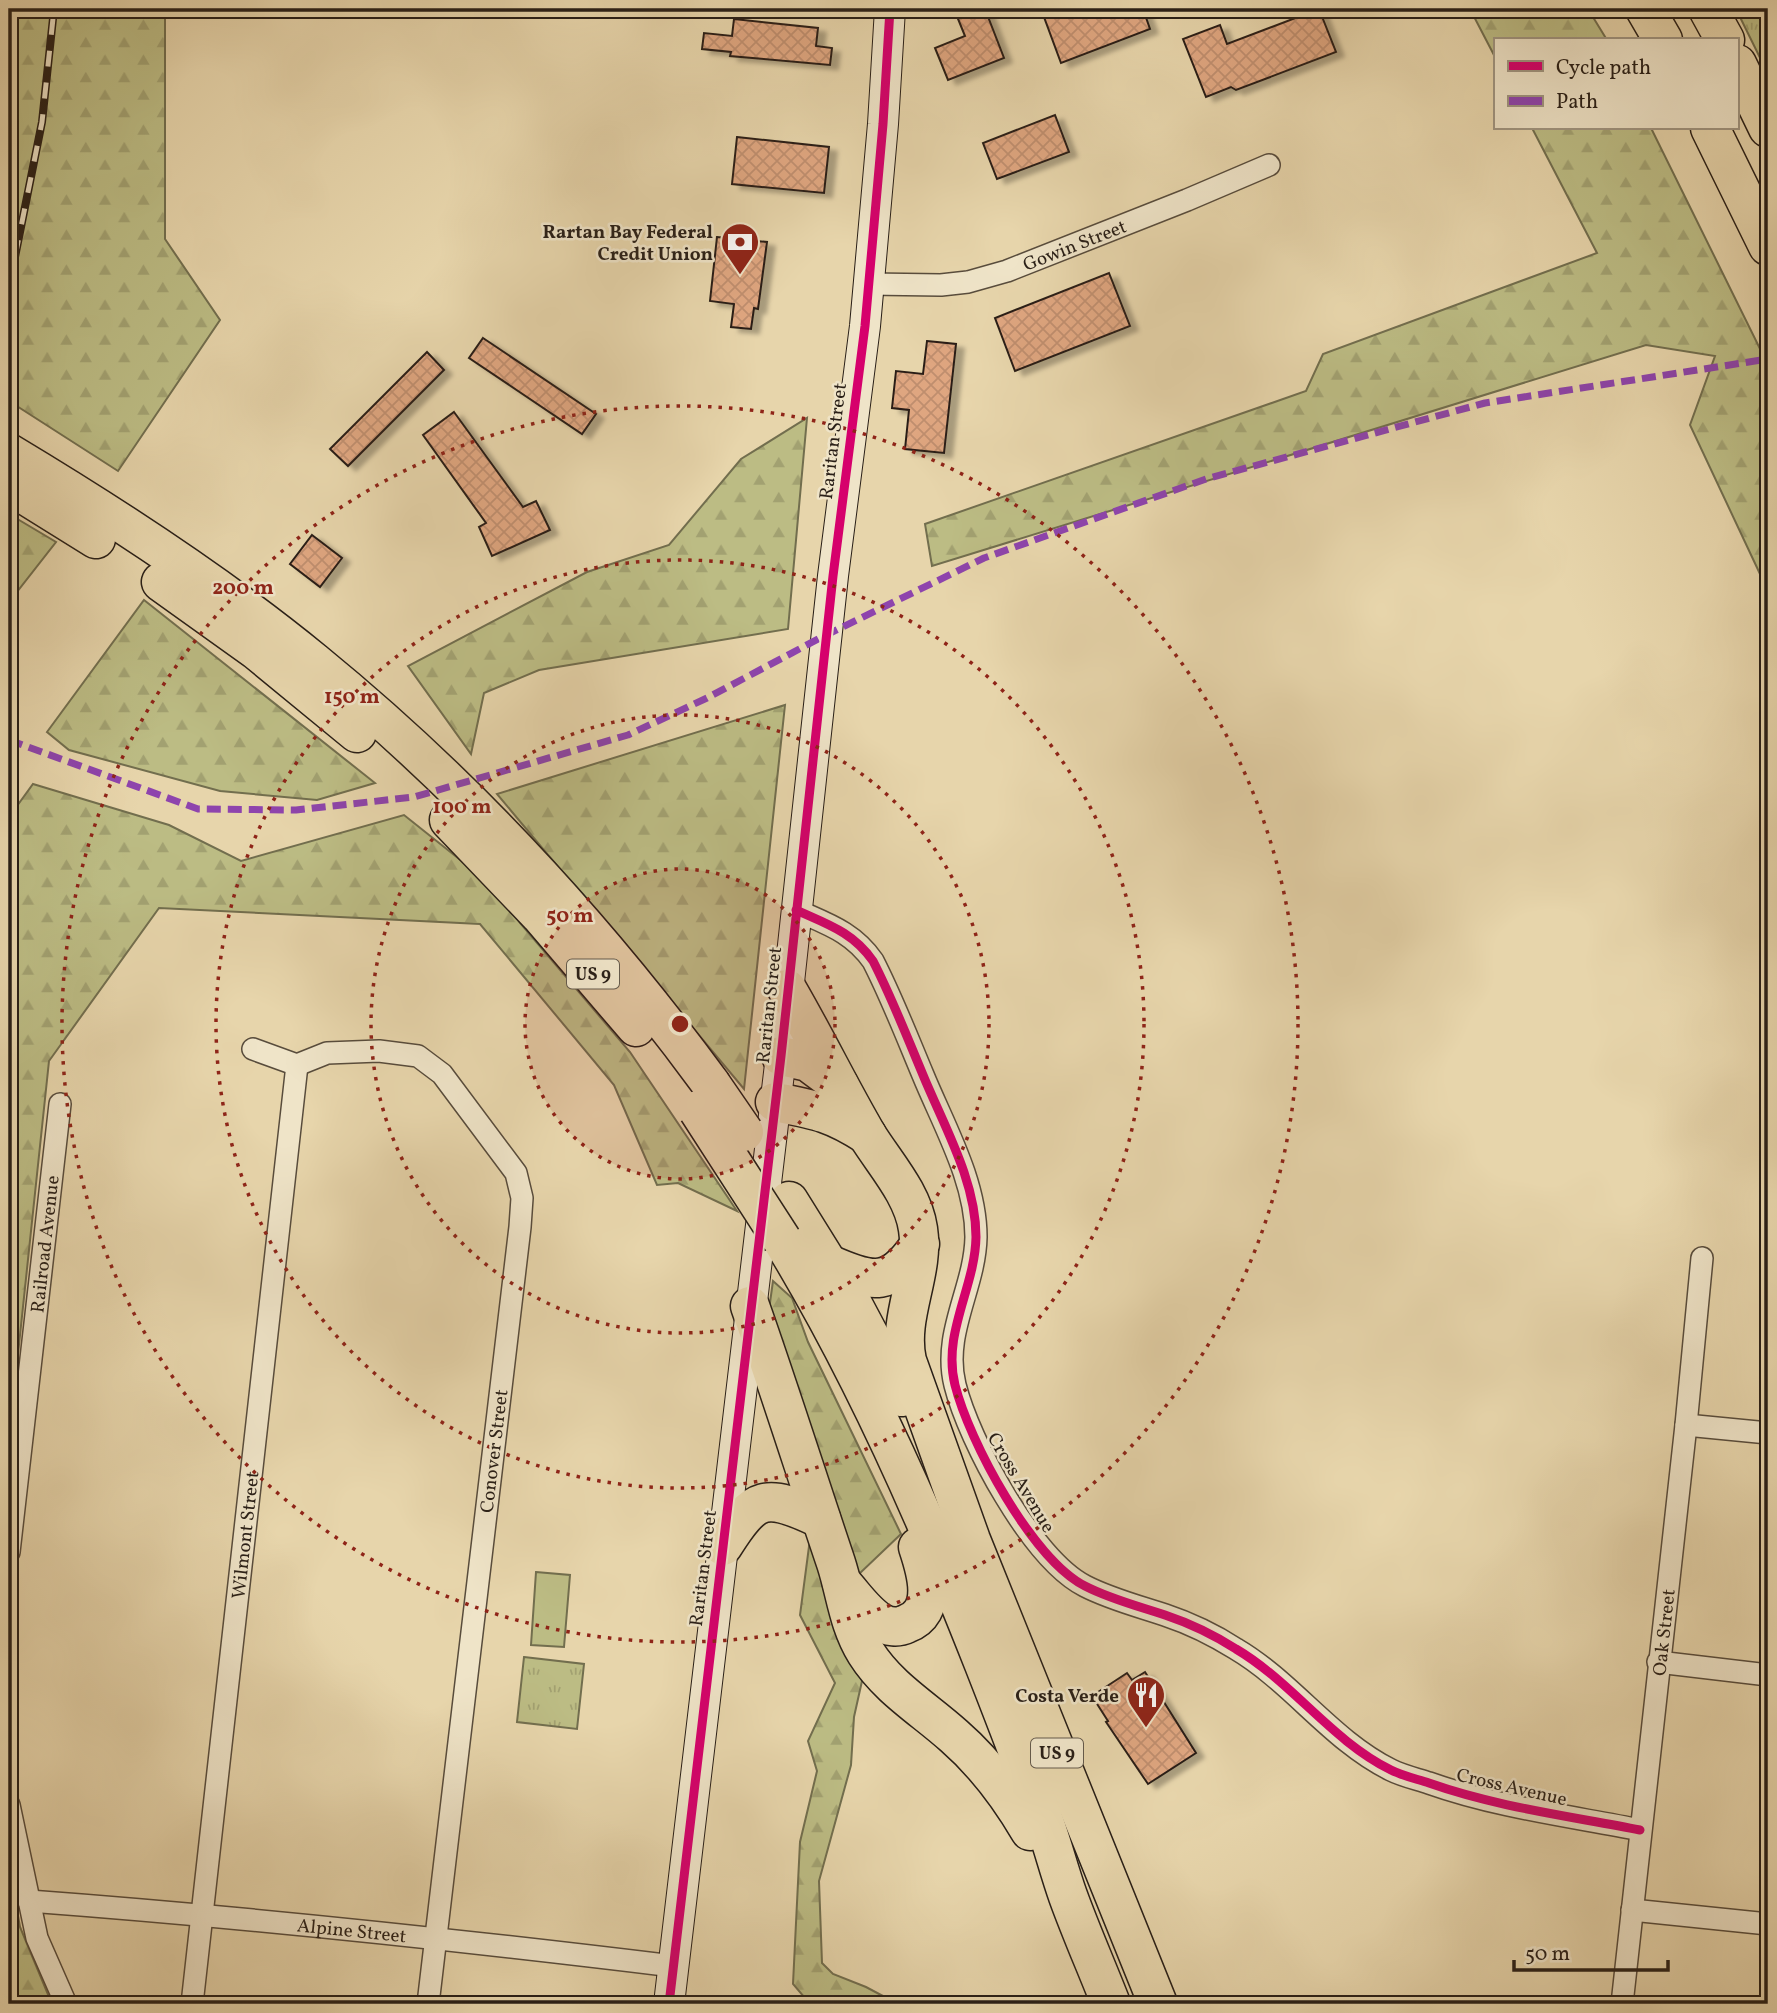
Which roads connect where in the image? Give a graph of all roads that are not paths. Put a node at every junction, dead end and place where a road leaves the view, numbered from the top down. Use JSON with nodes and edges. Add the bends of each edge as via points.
{"nodes":[{"id":1,"x":890,"y":9,"type":"edge"},
{"id":2,"x":1645,"y":9,"type":"edge"},
{"id":3,"x":1708,"y":9,"type":"edge"},
{"id":4,"x":1662,"y":38,"type":"edge"},
{"id":5,"x":1724,"y":38,"type":"edge"},
{"id":6,"x":1738,"y":67,"type":"edge"},
{"id":7,"x":1768,"y":128,"type":"edge"},
{"id":8,"x":1711,"y":130,"type":"edge"},
{"id":9,"x":1269,"y":165,"type":"dead end"},
{"id":10,"x":1768,"y":246,"type":"edge"},
{"id":11,"x":869,"y":284,"type":"junction"},
{"id":12,"x":23,"y":477,"type":"edge"},
{"id":13,"x":796,"y":910,"type":"junction"},
{"id":14,"x":787,"y":989,"type":"junction"},
{"id":15,"x":253,"y":1049,"type":"dead end"},
{"id":16,"x":780,"y":1056,"type":"junction"},
{"id":17,"x":297,"y":1065,"type":"junction"},
{"id":18,"x":841,"y":1087,"type":"junction"},
{"id":19,"x":705,"y":1097,"type":"junction"},
{"id":20,"x":775,"y":1102,"type":"junction"},
{"id":21,"x":60,"y":1104,"type":"dead end"},
{"id":22,"x":867,"y":1135,"type":"junction"},
{"id":23,"x":920,"y":1244,"type":"junction"},
{"id":24,"x":1702,"y":1258,"type":"dead end"},
{"id":25,"x":829,"y":1264,"type":"junction"},
{"id":26,"x":750,"y":1306,"type":"junction"},
{"id":27,"x":1686,"y":1424,"type":"junction"},
{"id":28,"x":1768,"y":1433,"type":"edge"},
{"id":29,"x":890,"y":1441,"type":"junction"},
{"id":30,"x":956,"y":1501,"type":"junction"},
{"id":31,"x":821,"y":1519,"type":"junction"},
{"id":32,"x":723,"y":1546,"type":"junction"},
{"id":33,"x":9,"y":1552,"type":"edge"},
{"id":34,"x":842,"y":1583,"type":"junction"},
{"id":35,"x":1658,"y":1662,"type":"junction"},
{"id":36,"x":1768,"y":1675,"type":"edge"},
{"id":37,"x":9,"y":1805,"type":"edge"},
{"id":38,"x":1640,"y":1830,"type":"junction"},
{"id":39,"x":1068,"y":1896,"type":"junction"},
{"id":40,"x":29,"y":1901,"type":"junction"},
{"id":41,"x":1632,"y":1910,"type":"junction"},
{"id":42,"x":201,"y":1913,"type":"junction"},
{"id":43,"x":1768,"y":1924,"type":"edge"},
{"id":44,"x":435,"y":1937,"type":"junction"},
{"id":45,"x":673,"y":1966,"type":"junction"},
{"id":46,"x":66,"y":2004,"type":"edge"},
{"id":47,"x":192,"y":2004,"type":"edge"},
{"id":48,"x":428,"y":2004,"type":"edge"},
{"id":49,"x":669,"y":2004,"type":"edge"},
{"id":50,"x":1111,"y":2004,"type":"edge"},
{"id":51,"x":1158,"y":2004,"type":"edge"},
{"id":52,"x":1622,"y":2004,"type":"edge"}],
"edges":[{"from":1,"to":11,"type":"street","name":"Raritan Street"},
{"from":2,"to":4,"type":"highway"},
{"from":3,"to":5,"type":"highway"},
{"from":6,"to":7,"type":"highway"},
{"from":8,"to":10,"type":"highway"},
{"from":9,"to":11,"type":"street","name":"Gowin Street","via":[[1007,271],[941,285]]},
{"from":11,"to":13,"type":"street","name":"Raritan Street"},
{"from":12,"to":19,"type":"highway","number":"US 9","via":[[296,682],[390,745],[494,845],[608,992]]},
{"from":13,"to":14,"type":"street","name":"Raritan Street"},
{"from":13,"to":38,"type":"street","name":"Cross Avenue","via":[[856,940],[873,961],[959,1160],[972,1202],[975,1246],[953,1337],[952,1374],[976,1441],[1043,1551],[1084,1586],[1166,1615],[1238,1650],[1392,1770],[1474,1798]]},
{"from":14,"to":16,"type":"street","name":"Raritan Street"},
{"from":14,"to":18,"type":"highway"},
{"from":15,"to":17,"type":"street"},
{"from":16,"to":18,"type":"highway","via":[[808,1062]]},
{"from":16,"to":20,"type":"street","name":"Raritan Street"},
{"from":17,"to":42,"type":"street","name":"Wilmont Street"},
{"from":17,"to":44,"type":"street","name":"Conover Street","via":[[327,1053],[379,1051],[418,1056],[442,1074],[516,1173],[522,1198]]},
{"from":18,"to":22,"type":"highway"},
{"from":19,"to":25,"type":"highway","number":"US 9","bridge":true,"via":[[789,1201]]},
{"from":19,"to":29,"type":"highway","number":"US 9","bridge":true,"via":[[850,1358]]},
{"from":20,"to":22,"type":"highway","via":[[823,1111]]},
{"from":20,"to":26,"type":"street","name":"Raritan Street"},
{"from":21,"to":33,"type":"street","name":"Railroad Avenue"},
{"from":22,"to":23,"type":"highway","via":[[913,1211]]},
{"from":23,"to":25,"type":"highway","via":[[901,1268],[881,1278],[860,1276]]},
{"from":23,"to":30,"type":"highway","via":[[905,1349]]},
{"from":24,"to":27,"type":"street","name":"Oak Street"},
{"from":25,"to":30,"type":"highway","number":"US 9"},
{"from":26,"to":31,"type":"highway"},
{"from":26,"to":32,"type":"street","name":"Raritan Street"},
{"from":27,"to":28,"type":"street"},
{"from":27,"to":35,"type":"street","name":"Oak Street"},
{"from":29,"to":34,"type":"highway","via":[[926,1571],[925,1603],[908,1624],[891,1626],[866,1611]]},
{"from":29,"to":39,"type":"highway","number":"US 9","via":[[1003,1715]]},
{"from":30,"to":51,"type":"highway","number":"US 9"},
{"from":31,"to":32,"type":"highway","via":[[784,1503],[761,1503],[741,1517]]},
{"from":31,"to":34,"type":"highway"},
{"from":32,"to":45,"type":"street","name":"Raritan Street"},
{"from":34,"to":39,"type":"highway","via":[[853,1631],[868,1656],[889,1681],[955,1736],[996,1778]]},
{"from":35,"to":36,"type":"street"},
{"from":35,"to":38,"type":"street","name":"Oak Street"},
{"from":37,"to":40,"type":"street"},
{"from":38,"to":41,"type":"street","name":"Oak Street"},
{"from":39,"to":50,"type":"highway","number":"US 9"},
{"from":40,"to":42,"type":"street","name":"Alpine Street"},
{"from":40,"to":46,"type":"street","via":[[37,1938]]},
{"from":41,"to":43,"type":"street"},
{"from":41,"to":52,"type":"street","name":"Oak Street"},
{"from":42,"to":44,"type":"street","name":"Alpine Street"},
{"from":42,"to":47,"type":"street","name":"Wilmont Street"},
{"from":44,"to":45,"type":"street","name":"Alpine Street"},
{"from":44,"to":48,"type":"street","name":"Conover Street"},
{"from":45,"to":49,"type":"street","name":"Raritan Street"}]}
